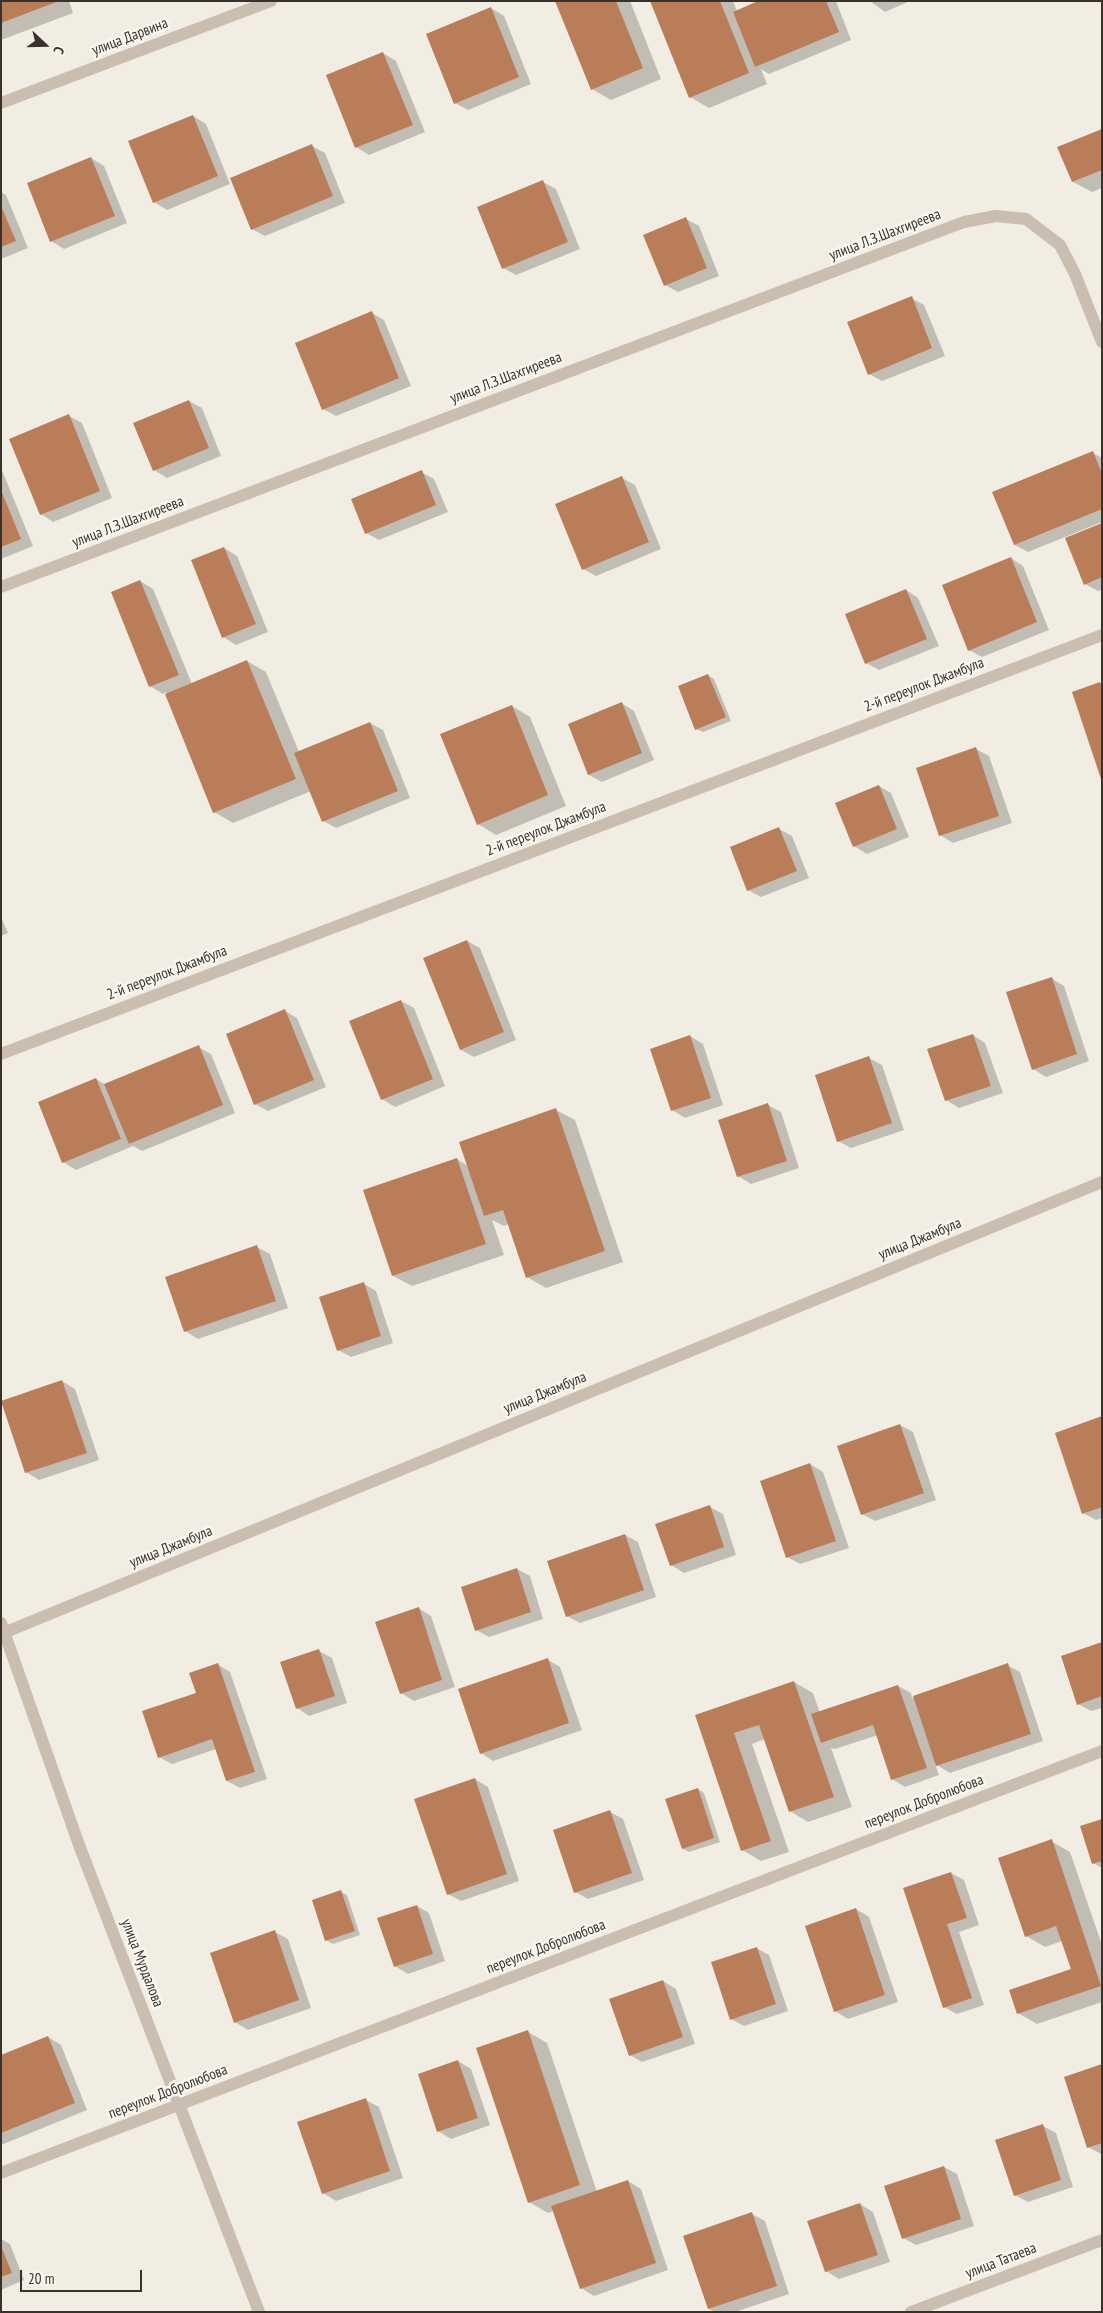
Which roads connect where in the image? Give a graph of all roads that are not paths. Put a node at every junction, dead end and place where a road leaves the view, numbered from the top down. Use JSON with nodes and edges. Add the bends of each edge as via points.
{"nodes":[{"id":1,"x":271,"y":1,"type":"edge"},
{"id":2,"x":1,"y":103,"type":"edge"},
{"id":3,"x":1102,"y":342,"type":"edge"},
{"id":4,"x":1,"y":587,"type":"edge"},
{"id":5,"x":1102,"y":635,"type":"edge"},
{"id":6,"x":1,"y":1054,"type":"edge"},
{"id":7,"x":1102,"y":1182,"type":"edge"},
{"id":8,"x":2,"y":1630,"type":"edge"},
{"id":9,"x":1102,"y":1751,"type":"edge"},
{"id":10,"x":179,"y":2105,"type":"junction"},
{"id":11,"x":1,"y":2173,"type":"edge"},
{"id":12,"x":1102,"y":2240,"type":"edge"},
{"id":13,"x":259,"y":2312,"type":"edge"},
{"id":14,"x":911,"y":2312,"type":"edge"}],
"edges":[{"from":1,"to":2,"type":"street","name":"улица Дарвина"},
{"from":3,"to":4,"type":"street","name":"улица Л.З.Шахгиреева","via":[[1060,245],[1026,219],[996,216],[964,222]]},
{"from":5,"to":6,"type":"street","name":"2-й переулок Джамбула"},
{"from":7,"to":8,"type":"street","name":"улица Джамбула"},
{"from":8,"to":10,"type":"street","name":"улица Мурдалова","via":[[79,1845]]},
{"from":9,"to":10,"type":"street","name":"переулок Добролюбова"},
{"from":10,"to":11,"type":"street","name":"переулок Добролюбова"},
{"from":10,"to":13,"type":"street","name":"улица Мурдалова"},
{"from":12,"to":14,"type":"street","name":"улица Татаева"}]}
